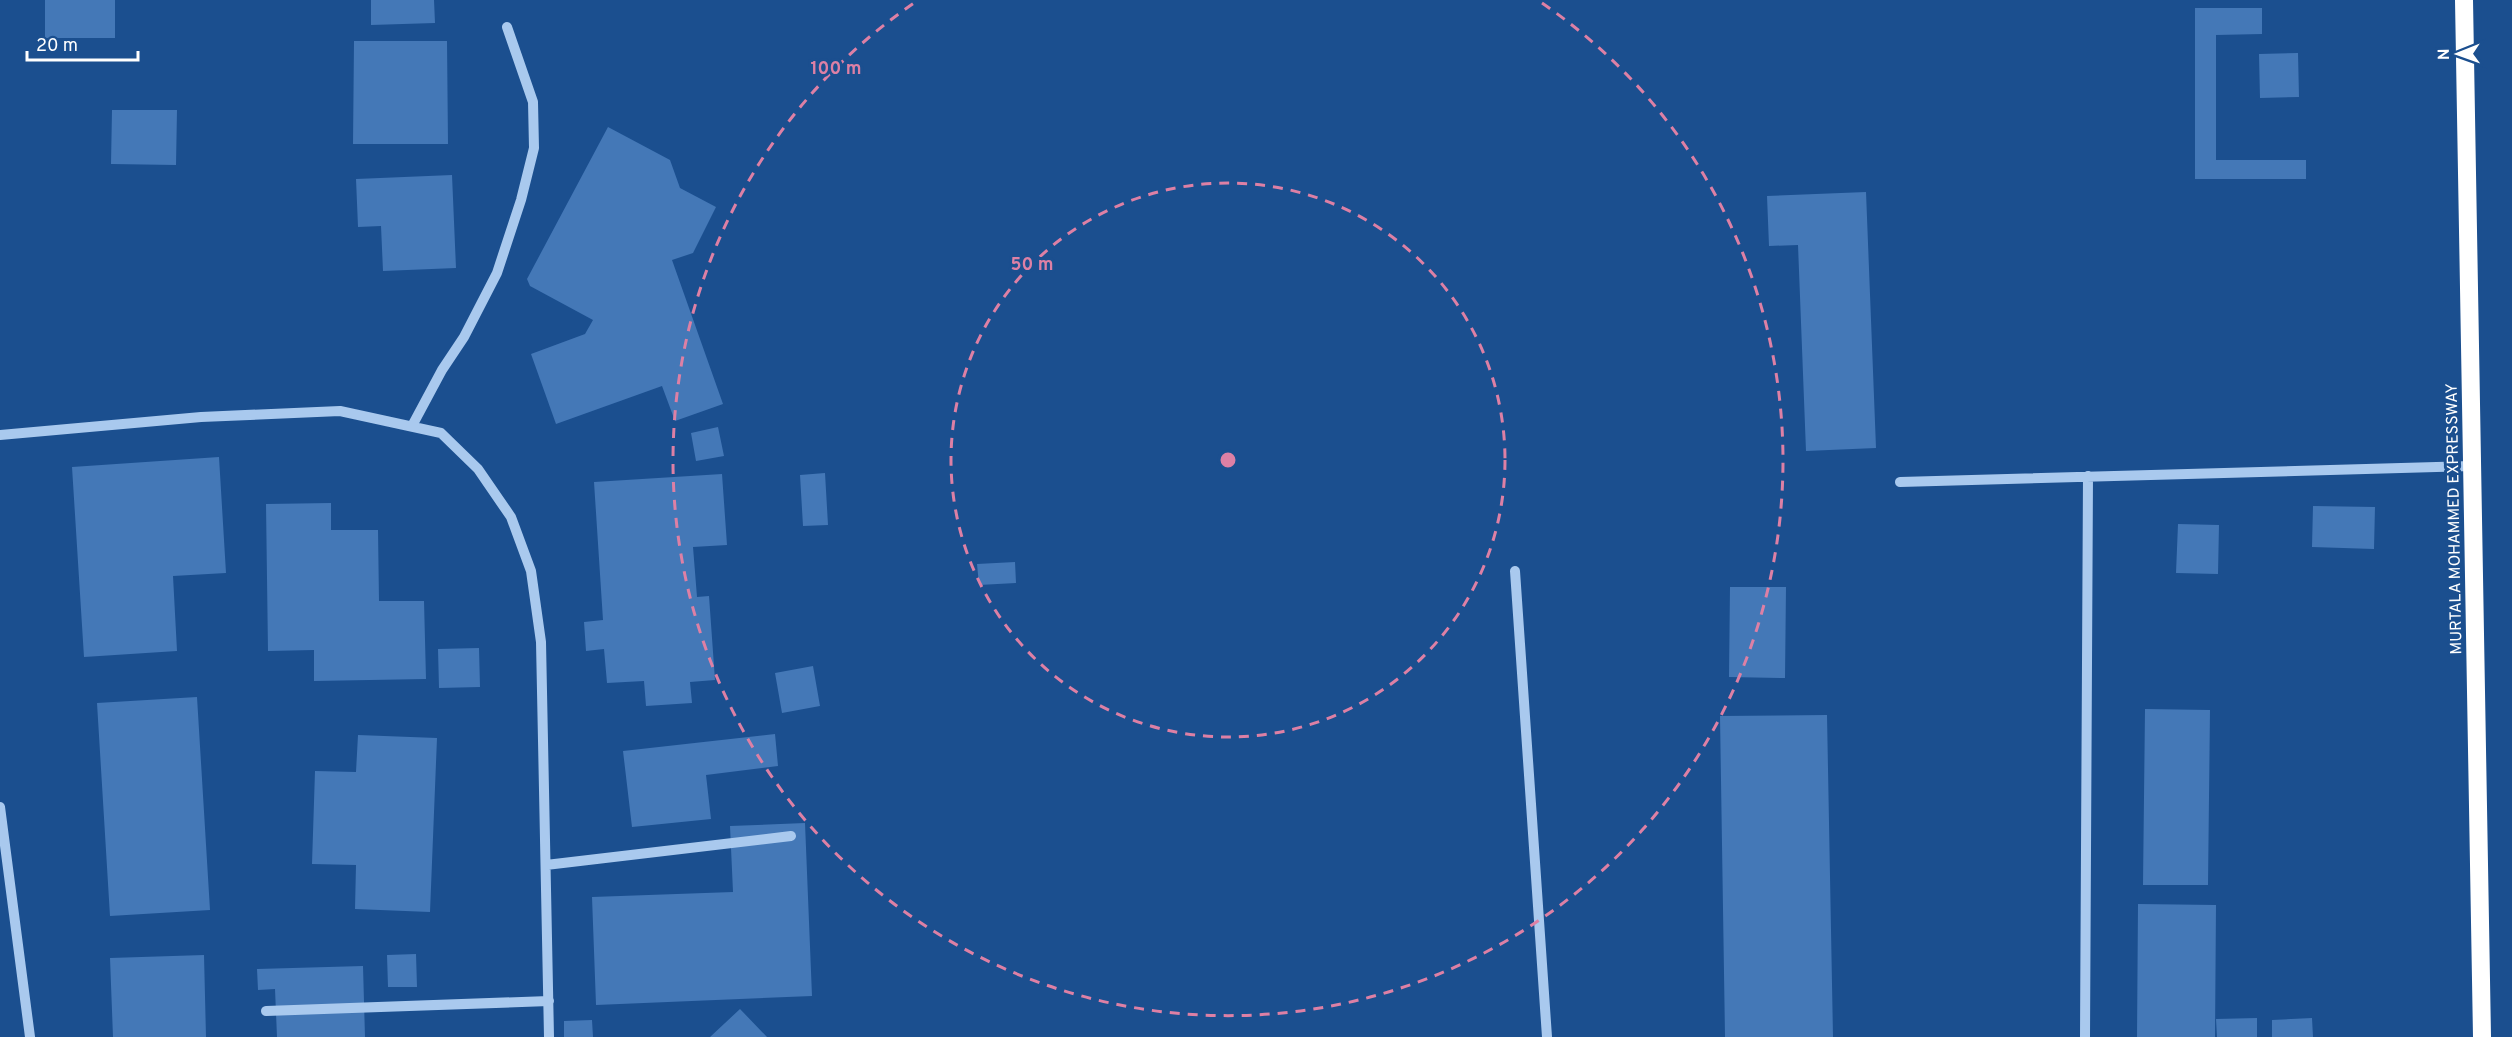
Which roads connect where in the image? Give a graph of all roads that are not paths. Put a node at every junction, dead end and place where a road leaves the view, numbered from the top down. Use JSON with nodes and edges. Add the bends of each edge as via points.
{"nodes":[{"id":1,"x":2464,"y":0,"type":"edge"},
{"id":2,"x":507,"y":27,"type":"dead end"},
{"id":3,"x":412,"y":426,"type":"junction"},
{"id":4,"x":0,"y":435,"type":"edge"},
{"id":5,"x":2472,"y":465,"type":"junction"},
{"id":6,"x":2088,"y":477,"type":"junction"},
{"id":7,"x":1900,"y":482,"type":"dead end"},
{"id":8,"x":1515,"y":571,"type":"dead end"},
{"id":9,"x":0,"y":807,"type":"edge"},
{"id":10,"x":791,"y":836,"type":"dead end"},
{"id":11,"x":546,"y":865,"type":"junction"},
{"id":12,"x":549,"y":1002,"type":"junction"},
{"id":13,"x":266,"y":1011,"type":"dead end"},
{"id":14,"x":30,"y":1037,"type":"edge"},
{"id":15,"x":549,"y":1037,"type":"edge"},
{"id":16,"x":1547,"y":1037,"type":"edge"},
{"id":17,"x":2085,"y":1037,"type":"edge"},
{"id":18,"x":2482,"y":1037,"type":"edge"}],
"edges":[{"from":1,"to":5,"type":"highway","name":"MURTALA MOHAMMED EXPRESSWAY"},
{"from":2,"to":3,"type":"street","via":[[533,102],[534,147],[497,273]]},
{"from":3,"to":4,"type":"street","via":[[340,411],[201,417]]},
{"from":3,"to":11,"type":"street","via":[[441,433],[478,469],[511,517],[531,571],[541,642]]},
{"from":5,"to":6,"type":"street"},
{"from":5,"to":18,"type":"highway","name":"MURTALA MOHAMMED EXPRESSWAY"},
{"from":6,"to":7,"type":"street"},
{"from":6,"to":17,"type":"street"},
{"from":8,"to":16,"type":"street"},
{"from":9,"to":14,"type":"street"},
{"from":10,"to":11,"type":"street"},
{"from":11,"to":12,"type":"street"},
{"from":12,"to":13,"type":"street"},
{"from":12,"to":15,"type":"street"}]}
